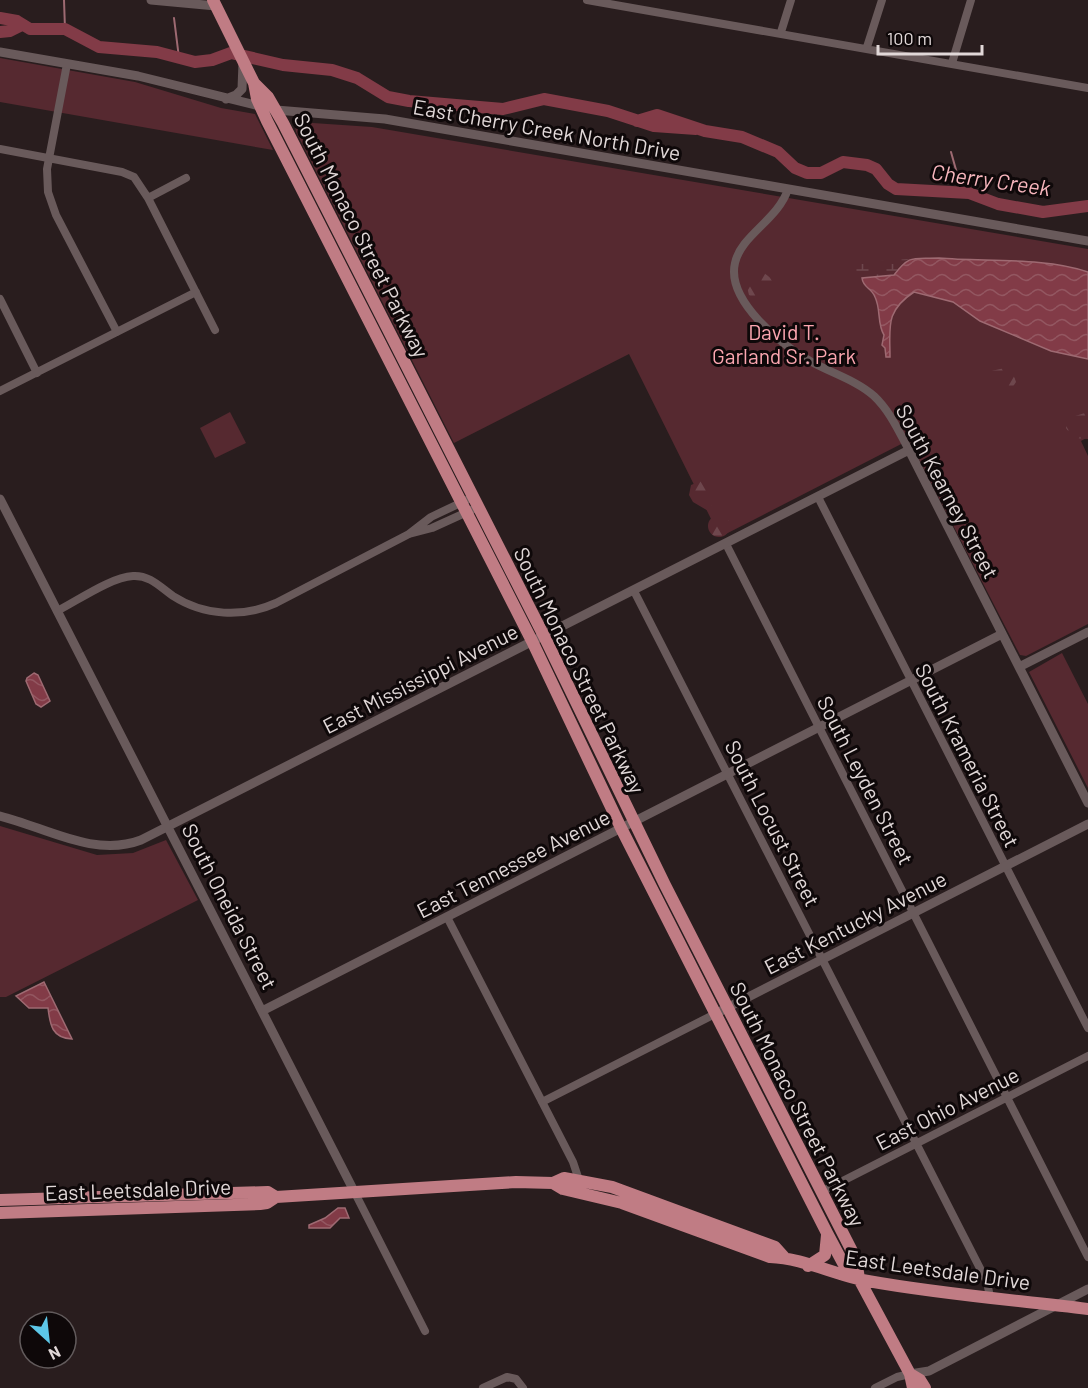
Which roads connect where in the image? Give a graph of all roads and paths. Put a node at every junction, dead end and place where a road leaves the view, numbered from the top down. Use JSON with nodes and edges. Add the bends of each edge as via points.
{"nodes":[{"id":1,"x":151,"y":0,"type":"edge"},
{"id":2,"x":587,"y":0,"type":"edge"},
{"id":3,"x":632,"y":0,"type":"edge"},
{"id":4,"x":791,"y":0,"type":"edge"},
{"id":5,"x":882,"y":0,"type":"edge"},
{"id":6,"x":971,"y":0,"type":"edge"},
{"id":7,"x":214,"y":3,"type":"edge"},
{"id":8,"x":636,"y":9,"type":"junction"},
{"id":9,"x":781,"y":33,"type":"junction"},
{"id":10,"x":867,"y":47,"type":"junction"},
{"id":11,"x":0,"y":52,"type":"edge"},
{"id":12,"x":952,"y":63,"type":"junction"},
{"id":13,"x":67,"y":64,"type":"junction"},
{"id":14,"x":249,"y":82,"type":"junction"},
{"id":15,"x":1088,"y":88,"type":"edge"},
{"id":16,"x":223,"y":99,"type":"junction"},
{"id":17,"x":260,"y":107,"type":"junction"},
{"id":18,"x":276,"y":110,"type":"junction"},
{"id":19,"x":0,"y":149,"type":"edge"},
{"id":20,"x":49,"y":159,"type":"junction"},
{"id":21,"x":186,"y":178,"type":"dead end"},
{"id":22,"x":788,"y":189,"type":"junction"},
{"id":23,"x":148,"y":198,"type":"junction"},
{"id":24,"x":1088,"y":241,"type":"edge"},
{"id":25,"x":196,"y":292,"type":"junction"},
{"id":26,"x":0,"y":299,"type":"edge"},
{"id":27,"x":215,"y":330,"type":"dead end"},
{"id":28,"x":117,"y":332,"type":"junction"},
{"id":29,"x":37,"y":373,"type":"junction"},
{"id":30,"x":0,"y":392,"type":"edge"},
{"id":31,"x":909,"y":450,"type":"junction"},
{"id":32,"x":818,"y":497,"type":"junction"},
{"id":33,"x":0,"y":499,"type":"edge"},
{"id":34,"x":476,"y":502,"type":"junction"},
{"id":35,"x":463,"y":507,"type":"junction"},
{"id":36,"x":409,"y":534,"type":"junction"},
{"id":37,"x":726,"y":544,"type":"junction"},
{"id":38,"x":634,"y":591,"type":"junction"},
{"id":39,"x":57,"y":611,"type":"junction"},
{"id":40,"x":1088,"y":632,"type":"edge"},
{"id":41,"x":1002,"y":634,"type":"junction"},
{"id":42,"x":544,"y":636,"type":"junction"},
{"id":43,"x":532,"y":641,"type":"junction"},
{"id":44,"x":1019,"y":667,"type":"junction"},
{"id":45,"x":911,"y":681,"type":"junction"},
{"id":46,"x":819,"y":728,"type":"junction"},
{"id":47,"x":728,"y":774,"type":"junction"},
{"id":48,"x":1088,"y":803,"type":"edge"},
{"id":49,"x":0,"y":816,"type":"edge"},
{"id":50,"x":633,"y":822,"type":"junction"},
{"id":51,"x":1088,"y":824,"type":"edge"},
{"id":52,"x":169,"y":826,"type":"junction"},
{"id":53,"x":621,"y":828,"type":"junction"},
{"id":54,"x":1005,"y":866,"type":"junction"},
{"id":55,"x":914,"y":913,"type":"junction"},
{"id":56,"x":447,"y":917,"type":"junction"},
{"id":57,"x":822,"y":960,"type":"junction"},
{"id":58,"x":727,"y":1008,"type":"junction"},
{"id":59,"x":264,"y":1010,"type":"junction"},
{"id":60,"x":715,"y":1014,"type":"junction"},
{"id":61,"x":1088,"y":1028,"type":"edge"},
{"id":62,"x":1088,"y":1056,"type":"edge"},
{"id":63,"x":1007,"y":1097,"type":"junction"},
{"id":64,"x":542,"y":1102,"type":"junction"},
{"id":65,"x":916,"y":1144,"type":"junction"},
{"id":66,"x":579,"y":1180,"type":"junction"},
{"id":67,"x":553,"y":1183,"type":"junction"},
{"id":68,"x":355,"y":1192,"type":"junction"},
{"id":69,"x":821,"y":1192,"type":"junction"},
{"id":70,"x":276,"y":1197,"type":"junction"},
{"id":71,"x":0,"y":1200,"type":"edge"},
{"id":72,"x":0,"y":1213,"type":"edge"},
{"id":73,"x":827,"y":1233,"type":"junction"},
{"id":74,"x":784,"y":1257,"type":"junction"},
{"id":75,"x":1088,"y":1257,"type":"edge"},
{"id":76,"x":808,"y":1266,"type":"junction"},
{"id":77,"x":859,"y":1279,"type":"junction"},
{"id":78,"x":1088,"y":1289,"type":"edge"},
{"id":79,"x":990,"y":1297,"type":"junction"},
{"id":80,"x":1057,"y":1305,"type":"junction"},
{"id":81,"x":1088,"y":1309,"type":"edge"},
{"id":82,"x":425,"y":1331,"type":"dead end"},
{"id":83,"x":910,"y":1374,"type":"junction"},
{"id":84,"x":483,"y":1388,"type":"edge"},
{"id":85,"x":523,"y":1388,"type":"edge"},
{"id":86,"x":875,"y":1388,"type":"edge"},
{"id":87,"x":913,"y":1388,"type":"edge"},
{"id":88,"x":925,"y":1388,"type":"edge"}],
"edges":[{"from":1,"to":7,"type":"street"},
{"from":2,"to":8,"type":"street"},
{"from":3,"to":8,"type":"street"},
{"from":4,"to":9,"type":"street"},
{"from":5,"to":10,"type":"street"},
{"from":6,"to":12,"type":"street"},
{"from":7,"to":14,"type":"main road","name":"South Monaco Street Parkway","via":[[243,59]]},
{"from":8,"to":9,"type":"street"},
{"from":9,"to":10,"type":"street"},
{"from":10,"to":12,"type":"street"},
{"from":11,"to":13,"type":"street","name":"East Cherry Creek North Drive"},
{"from":12,"to":15,"type":"street"},
{"from":13,"to":16,"type":"street","name":"East Cherry Creek North Drive","via":[[138,76]]},
{"from":13,"to":20,"type":"street"},
{"from":14,"to":16,"type":"street","via":[[238,93]]},
{"from":14,"to":17,"type":"main road","name":"South Monaco Street Parkway"},
{"from":14,"to":18,"type":"main road","name":"South Monaco Street Parkway","via":[[268,97]]},
{"from":16,"to":17,"type":"street","name":"East Cherry Creek North Drive"},
{"from":17,"to":18,"type":"street","name":"East Cherry Creek North Drive"},
{"from":17,"to":35,"type":"main road","name":"South Monaco Street Parkway"},
{"from":18,"to":22,"type":"street","name":"East Cherry Creek North Drive","via":[[385,119]]},
{"from":18,"to":34,"type":"main road","name":"South Monaco Street Parkway"},
{"from":19,"to":20,"type":"street"},
{"from":20,"to":23,"type":"street","via":[[131,175]]},
{"from":20,"to":28,"type":"street","via":[[46,180],[51,204]]},
{"from":21,"to":23,"type":"street"},
{"from":22,"to":24,"type":"street","name":"East Cherry Creek North Drive"},
{"from":22,"to":31,"type":"street","name":"South Kearney Street","via":[[775,214],[736,260],[734,273],[742,298],[763,324],[795,351],[875,397]]},
{"from":23,"to":25,"type":"street"},
{"from":25,"to":27,"type":"street"},
{"from":25,"to":28,"type":"street"},
{"from":26,"to":29,"type":"street"},
{"from":28,"to":29,"type":"street"},
{"from":29,"to":30,"type":"street"},
{"from":31,"to":32,"type":"street","name":"East Mississippi Avenue"},
{"from":31,"to":41,"type":"street","name":"South Kearney Street"},
{"from":32,"to":37,"type":"street","name":"East Mississippi Avenue"},
{"from":32,"to":45,"type":"street","name":"South Krameria Street"},
{"from":33,"to":39,"type":"street","name":"South Oneida Street"},
{"from":34,"to":35,"type":"street"},
{"from":34,"to":35,"type":"street"},
{"from":34,"to":42,"type":"main road","name":"South Monaco Street Parkway"},
{"from":35,"to":36,"type":"street","via":[[428,530]]},
{"from":35,"to":36,"type":"street","via":[[423,521]]},
{"from":35,"to":43,"type":"main road","name":"South Monaco Street Parkway"},
{"from":36,"to":39,"type":"street","via":[[276,603],[254,610],[227,613],[200,608],[152,580],[132,576]]},
{"from":37,"to":38,"type":"street","name":"East Mississippi Avenue"},
{"from":37,"to":46,"type":"street","name":"South Leyden Street"},
{"from":38,"to":42,"type":"street","name":"East Mississippi Avenue"},
{"from":38,"to":47,"type":"street","name":"South Locust Street"},
{"from":39,"to":52,"type":"street","name":"South Oneida Street"},
{"from":40,"to":44,"type":"street"},
{"from":41,"to":44,"type":"street","name":"South Kearney Street"},
{"from":41,"to":45,"type":"street","name":"East Tennessee Avenue"},
{"from":42,"to":43,"type":"street","name":"East Mississippi Avenue"},
{"from":42,"to":50,"type":"main road","name":"South Monaco Street Parkway"},
{"from":43,"to":52,"type":"street","name":"East Mississippi Avenue"},
{"from":43,"to":53,"type":"main road","name":"South Monaco Street Parkway"},
{"from":44,"to":48,"type":"street","name":"South Kearney Street"},
{"from":45,"to":46,"type":"street","name":"East Tennessee Avenue"},
{"from":45,"to":54,"type":"street","name":"South Krameria Street"},
{"from":46,"to":47,"type":"street","name":"East Tennessee Avenue"},
{"from":46,"to":55,"type":"street","name":"South Leyden Street"},
{"from":47,"to":50,"type":"street","name":"East Tennessee Avenue"},
{"from":47,"to":57,"type":"street","name":"South Locust Street"},
{"from":49,"to":52,"type":"street","name":"East Mississippi Avenue","via":[[98,845],[135,842]]},
{"from":50,"to":53,"type":"street","name":"East Tennessee Avenue"},
{"from":50,"to":58,"type":"main road","name":"South Monaco Street Parkway"},
{"from":51,"to":54,"type":"street","name":"East Kentucky Avenue"},
{"from":52,"to":59,"type":"street","name":"South Oneida Street"},
{"from":53,"to":56,"type":"street","name":"East Tennessee Avenue"},
{"from":53,"to":60,"type":"main road","name":"South Monaco Street Parkway"},
{"from":54,"to":55,"type":"street","name":"East Kentucky Avenue"},
{"from":54,"to":61,"type":"street","name":"South Krameria Street"},
{"from":55,"to":57,"type":"street","name":"East Kentucky Avenue"},
{"from":55,"to":63,"type":"street","name":"South Leyden Street"},
{"from":56,"to":59,"type":"street","name":"East Tennessee Avenue"},
{"from":56,"to":64,"type":"street"},
{"from":57,"to":58,"type":"street","name":"East Kentucky Avenue"},
{"from":57,"to":65,"type":"street","name":"South Locust Street"},
{"from":58,"to":60,"type":"street","name":"East Kentucky Avenue"},
{"from":58,"to":69,"type":"main road","name":"South Monaco Street Parkway"},
{"from":59,"to":68,"type":"street","name":"South Oneida Street"},
{"from":60,"to":64,"type":"street","name":"East Kentucky Avenue"},
{"from":60,"to":73,"type":"main road","name":"South Monaco Street Parkway"},
{"from":62,"to":63,"type":"street","name":"East Ohio Avenue"},
{"from":63,"to":65,"type":"street","name":"East Ohio Avenue"},
{"from":63,"to":75,"type":"street","name":"South Leyden Street"},
{"from":64,"to":66,"type":"street"},
{"from":65,"to":69,"type":"street","name":"East Ohio Avenue"},
{"from":65,"to":79,"type":"street","name":"South Locust Street","via":[[987,1282]]},
{"from":66,"to":67,"type":"main road","name":"East Leetsdale Drive","via":[[564,1178]]},
{"from":66,"to":74,"type":"main road","name":"East Leetsdale Drive","via":[[612,1187],[775,1247]]},
{"from":67,"to":68,"type":"main road","name":"East Leetsdale Drive"},
{"from":67,"to":74,"type":"main road","name":"East Leetsdale Drive","via":[[622,1203],[770,1257]]},
{"from":68,"to":70,"type":"main road","name":"East Leetsdale Drive"},
{"from":68,"to":82,"type":"street","name":"South Oneida Street"},
{"from":69,"to":77,"type":"main road","name":"South Monaco Street Parkway","via":[[858,1262]]},
{"from":70,"to":71,"type":"main road","name":"East Leetsdale Drive","via":[[268,1192]]},
{"from":70,"to":72,"type":"main road","name":"East Leetsdale Drive","via":[[260,1204]]},
{"from":73,"to":76,"type":"main road","via":[[825,1255]]},
{"from":73,"to":77,"type":"main road","name":"South Monaco Street Parkway","via":[[843,1263]]},
{"from":74,"to":76,"type":"main road","name":"East Leetsdale Drive"},
{"from":76,"to":77,"type":"main road","name":"East Leetsdale Drive"},
{"from":77,"to":79,"type":"main road","name":"East Leetsdale Drive"},
{"from":77,"to":83,"type":"main road","name":"South Monaco Street Parkway"},
{"from":78,"to":80,"type":"street"},
{"from":79,"to":80,"type":"main road","name":"East Leetsdale Drive"},
{"from":80,"to":81,"type":"main road","name":"East Leetsdale Drive"},
{"from":80,"to":83,"type":"street","via":[[929,1371]]},
{"from":83,"to":86,"type":"street"},
{"from":83,"to":87,"type":"main road","name":"South Monaco Street Parkway"},
{"from":83,"to":88,"type":"main road","name":"South Monaco Street Parkway"},
{"from":84,"to":85,"type":"street","via":[[507,1377],[516,1379]]}]}
